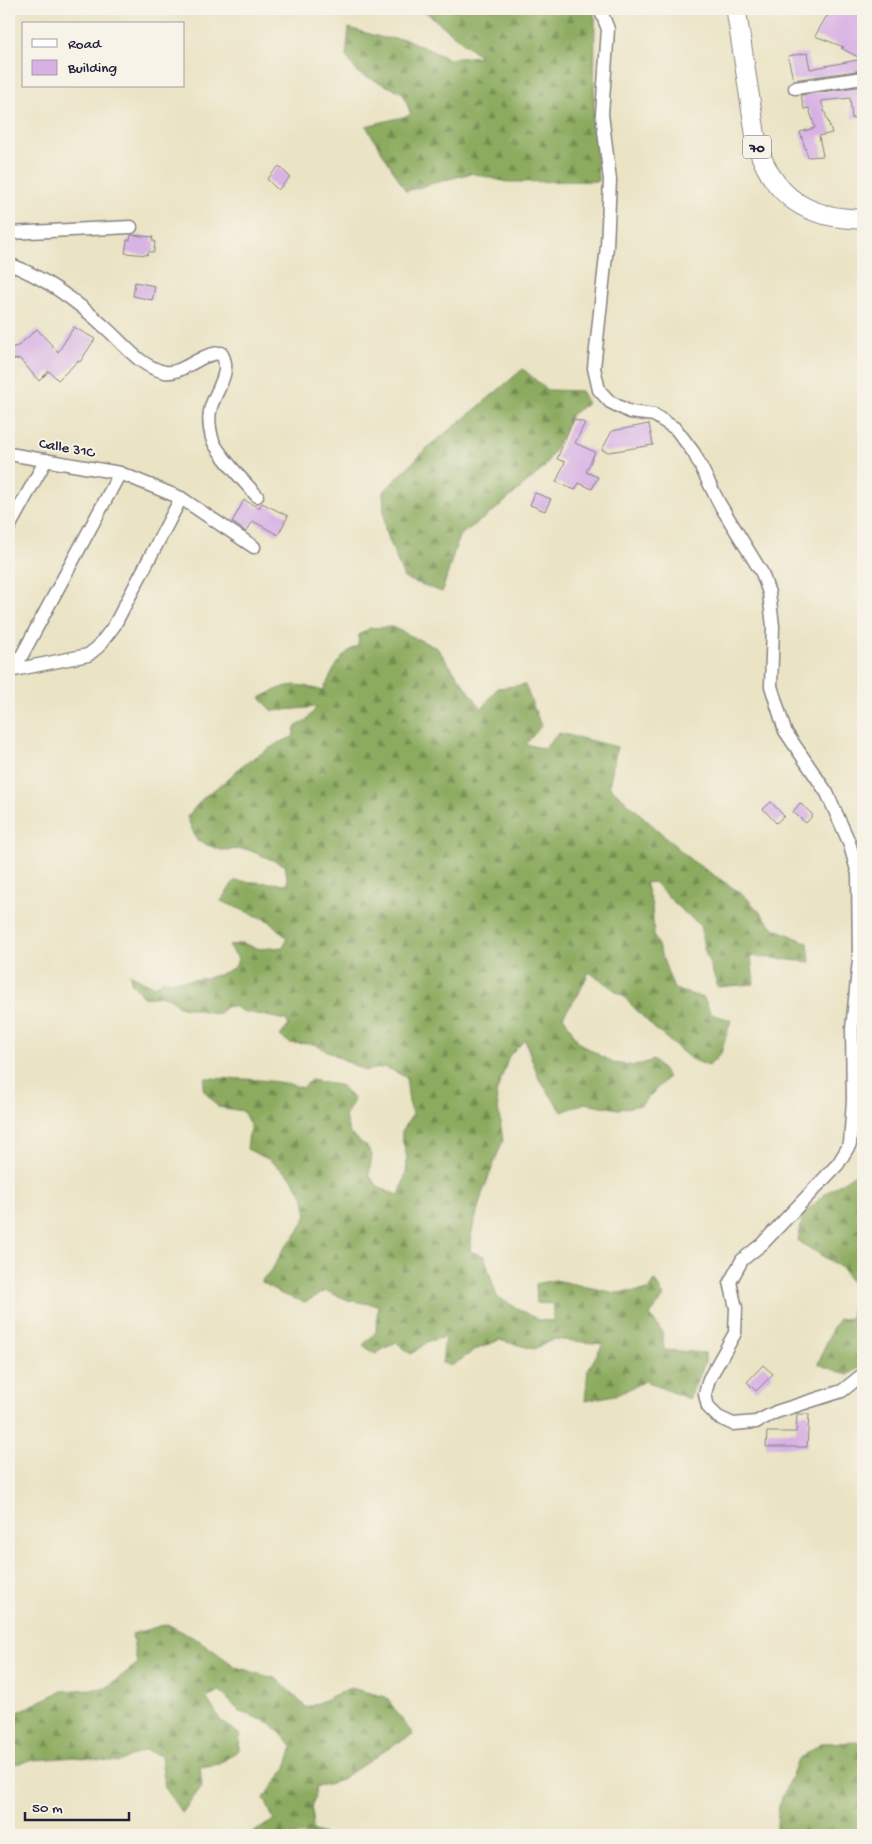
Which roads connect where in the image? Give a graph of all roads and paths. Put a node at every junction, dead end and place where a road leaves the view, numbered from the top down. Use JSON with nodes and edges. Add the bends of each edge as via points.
{"nodes":[{"id":1,"x":600,"y":9,"type":"edge"},
{"id":2,"x":736,"y":9,"type":"edge"},
{"id":3,"x":863,"y":78,"type":"edge"},
{"id":4,"x":795,"y":88,"type":"dead end"},
{"id":5,"x":863,"y":219,"type":"edge"},
{"id":6,"x":131,"y":227,"type":"dead end"},
{"id":7,"x":9,"y":232,"type":"edge"},
{"id":8,"x":9,"y":264,"type":"edge"},
{"id":9,"x":9,"y":454,"type":"edge"},
{"id":10,"x":46,"y":460,"type":"junction"},
{"id":11,"x":120,"y":473,"type":"junction"},
{"id":12,"x":257,"y":496,"type":"dead end"},
{"id":13,"x":181,"y":498,"type":"junction"},
{"id":14,"x":9,"y":527,"type":"edge"},
{"id":15,"x":254,"y":547,"type":"dead end"},
{"id":16,"x":11,"y":671,"type":"edge"},
{"id":17,"x":862,"y":1375,"type":"edge"}],
"edges":[{"from":1,"to":17,"type":"street","via":[[608,29],[602,114],[610,180],[607,246],[594,368],[599,390],[610,402],[630,412],[654,415],[676,429],[694,453],[719,503],[762,573],[770,594],[773,626],[771,686],[785,731],[827,793],[849,842],[858,874],[859,960],[852,1029],[850,1144],[838,1164],[762,1244],[742,1260],[730,1282],[736,1308],[735,1333],[709,1379],[705,1394],[708,1407],[718,1417],[733,1424],[756,1422],[842,1390]]},
{"from":2,"to":5,"type":"main road","number":"70","via":[[757,145],[771,178],[793,200],[819,214]]},
{"from":3,"to":4,"type":"street"},
{"from":6,"to":7,"type":"street"},
{"from":8,"to":12,"type":"street","via":[[54,287],[151,367],[166,372],[177,371],[194,360],[221,353],[226,360],[225,374],[210,413],[212,440]]},
{"from":9,"to":10,"type":"street","name":"Calle 31C"},
{"from":10,"to":11,"type":"street","name":"Calle 31C"},
{"from":10,"to":14,"type":"street"},
{"from":11,"to":13,"type":"street","name":"Calle 31C"},
{"from":11,"to":16,"type":"street"},
{"from":13,"to":15,"type":"street","name":"Calle 31C"},
{"from":13,"to":16,"type":"street","via":[[114,626],[98,648],[88,655]]}]}
